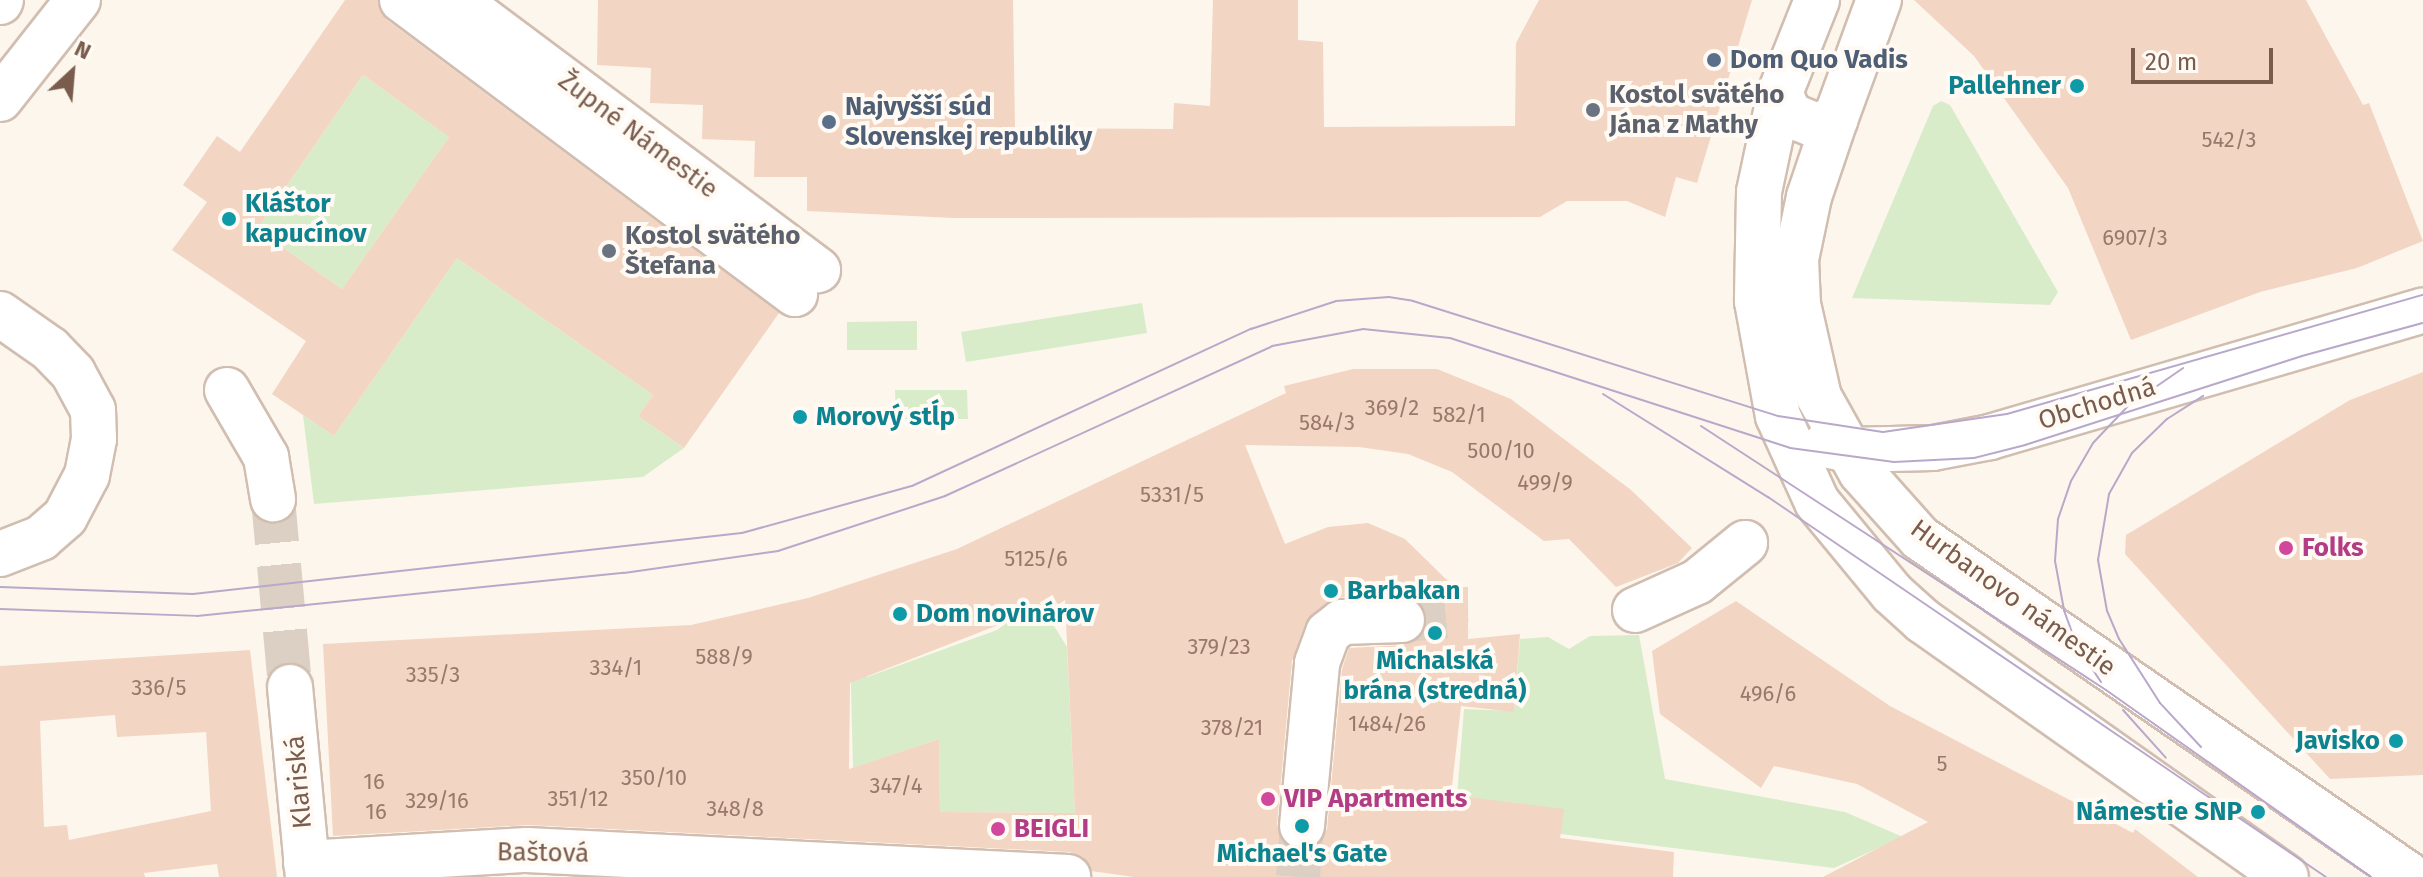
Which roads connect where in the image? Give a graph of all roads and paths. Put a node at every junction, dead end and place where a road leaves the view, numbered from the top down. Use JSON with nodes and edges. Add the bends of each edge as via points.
{"nodes":[{"id":1,"x":78,"y":0,"type":"edge"},
{"id":2,"x":402,"y":0,"type":"edge"},
{"id":3,"x":457,"y":0,"type":"edge"},
{"id":4,"x":1817,"y":0,"type":"edge"},
{"id":5,"x":1879,"y":0,"type":"edge"},
{"id":6,"x":1780,"y":93,"type":"junction"},
{"id":7,"x":0,"y":99,"type":"edge"},
{"id":8,"x":1835,"y":120,"type":"junction"},
{"id":9,"x":2423,"y":310,"type":"edge"},
{"id":10,"x":0,"y":314,"type":"edge"},
{"id":11,"x":227,"y":390,"type":"dead end"},
{"id":12,"x":1776,"y":433,"type":"junction"},
{"id":13,"x":1860,"y":450,"type":"junction"},
{"id":14,"x":273,"y":499,"type":"tunnel mouth"},
{"id":15,"x":1745,"y":543,"type":"dead end"},
{"id":16,"x":0,"y":554,"type":"edge"},
{"id":17,"x":1635,"y":610,"type":"dead end"},
{"id":18,"x":1402,"y":620,"type":"tunnel mouth"},
{"id":19,"x":290,"y":687,"type":"tunnel mouth"},
{"id":20,"x":1302,"y":826,"type":"tunnel mouth"},
{"id":21,"x":307,"y":870,"type":"edge"},
{"id":22,"x":1068,"y":877,"type":"edge"},
{"id":23,"x":2286,"y":877,"type":"edge"},
{"id":24,"x":2412,"y":877,"type":"edge"}],
"edges":[{"from":1,"to":7,"type":"street"},
{"from":2,"to":3,"type":"street","name":"Župné Námestie","via":[[806,282]]},
{"from":4,"to":6,"type":"street"},
{"from":5,"to":8,"type":"street","name":"Hurbanovo námestie"},
{"from":6,"to":8,"type":"street","via":[[1790,115],[1802,122]]},
{"from":6,"to":12,"type":"street","via":[[1759,192],[1755,250]]},
{"from":8,"to":13,"type":"street","name":"Hurbanovo námestie","via":[[1809,197],[1796,259],[1808,364],[1824,409]]},
{"from":9,"to":13,"type":"street","name":"Obchodná","via":[[1990,437],[1933,448]]},
{"from":10,"to":16,"type":"street","via":[[50,349],[73,373],[93,410],[94,439],[87,475],[65,517],[41,538]]},
{"from":11,"to":14,"type":"street","via":[[266,457]]},
{"from":12,"to":13,"type":"street","name":"Obchodná"},
{"from":12,"to":23,"type":"street","via":[[1817,502],[1906,607]]},
{"from":13,"to":24,"type":"street","name":"Hurbanovo námestie","via":[[1861,472],[1920,538]]},
{"from":15,"to":17,"type":"street","via":[[1697,582]]},
{"from":18,"to":20,"type":"street","via":[[1342,622],[1328,633],[1317,663]]},
{"from":19,"to":21,"type":"street","name":"Klariská"},
{"from":21,"to":22,"type":"street","name":"Baštová","via":[[527,850]]}]}
